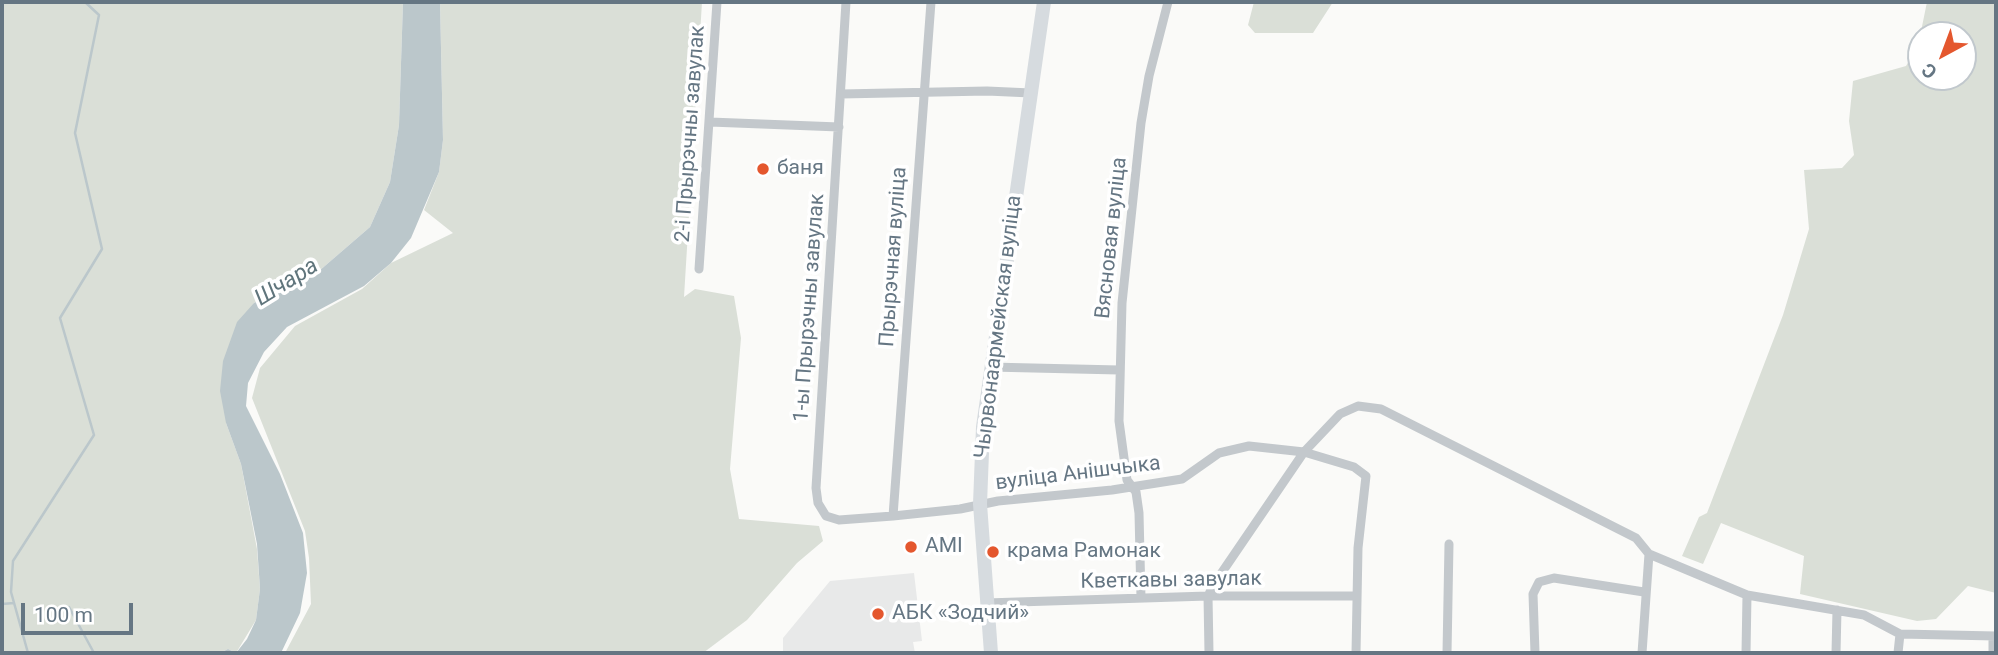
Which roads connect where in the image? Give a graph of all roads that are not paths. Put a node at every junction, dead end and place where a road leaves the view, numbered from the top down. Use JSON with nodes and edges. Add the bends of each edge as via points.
{"nodes":[{"id":1,"x":717,"y":2,"type":"edge"},
{"id":2,"x":846,"y":2,"type":"edge"},
{"id":3,"x":931,"y":2,"type":"edge"},
{"id":4,"x":1044,"y":2,"type":"edge"},
{"id":5,"x":1168,"y":2,"type":"edge"},
{"id":6,"x":924,"y":92,"type":"junction"},
{"id":7,"x":1031,"y":93,"type":"junction"},
{"id":8,"x":841,"y":94,"type":"junction"},
{"id":9,"x":710,"y":122,"type":"junction"},
{"id":10,"x":839,"y":127,"type":"junction"},
{"id":11,"x":699,"y":269,"type":"dead end"},
{"id":12,"x":990,"y":367,"type":"junction"},
{"id":13,"x":1119,"y":370,"type":"junction"},
{"id":14,"x":1304,"y":452,"type":"junction"},
{"id":15,"x":1129,"y":483,"type":"junction"},
{"id":16,"x":980,"y":504,"type":"junction"},
{"id":17,"x":892,"y":516,"type":"junction"},
{"id":18,"x":839,"y":520,"type":"joint"},
{"id":19,"x":1449,"y":544,"type":"dead end"},
{"id":20,"x":1649,"y":554,"type":"junction"},
{"id":21,"x":1644,"y":592,"type":"junction"},
{"id":22,"x":1747,"y":595,"type":"junction"},
{"id":23,"x":1208,"y":596,"type":"junction"},
{"id":24,"x":1357,"y":596,"type":"junction"},
{"id":25,"x":1141,"y":598,"type":"junction"},
{"id":26,"x":986,"y":603,"type":"junction"},
{"id":27,"x":1838,"y":610,"type":"junction"},
{"id":28,"x":1900,"y":634,"type":"junction"},
{"id":29,"x":1995,"y":636,"type":"edge"},
{"id":30,"x":992,"y":653,"type":"edge"},
{"id":31,"x":1209,"y":653,"type":"edge"},
{"id":32,"x":1356,"y":653,"type":"edge"},
{"id":33,"x":1447,"y":653,"type":"edge"},
{"id":34,"x":1535,"y":653,"type":"edge"},
{"id":35,"x":1642,"y":653,"type":"edge"},
{"id":36,"x":1746,"y":653,"type":"edge"},
{"id":37,"x":1836,"y":653,"type":"edge"},
{"id":38,"x":1898,"y":653,"type":"edge"},
{"id":39,"x":1993,"y":653,"type":"edge"}],
"edges":[{"from":1,"to":9,"type":"street","name":"2-і Прырэчны завулак"},
{"from":2,"to":8,"type":"street","name":"1-ы Прырэчны завулак"},
{"from":3,"to":6,"type":"street","name":"Прырэчная вуліца"},
{"from":4,"to":7,"type":"highway","name":"Чырвонаармейская вуліца"},
{"from":5,"to":13,"type":"street","name":"Вясновая вуліца","via":[[1140,136],[1127,239]]},
{"from":6,"to":7,"type":"street"},
{"from":6,"to":8,"type":"street"},
{"from":6,"to":17,"type":"street","name":"Прырэчная вуліца"},
{"from":7,"to":12,"type":"highway","name":"Чырвонаармейская вуліца"},
{"from":8,"to":10,"type":"street","name":"1-ы Прырэчны завулак"},
{"from":9,"to":10,"type":"street"},
{"from":9,"to":11,"type":"street","name":"2-і Прырэчны завулак"},
{"from":10,"to":18,"type":"street","name":"1-ы Прырэчны завулак","via":[[816,488],[826,516]]},
{"from":12,"to":13,"type":"street"},
{"from":12,"to":16,"type":"highway","name":"Чырвонаармейская вуліца"},
{"from":13,"to":15,"type":"street","name":"Вясновая вуліца","via":[[1119,421]]},
{"from":14,"to":15,"type":"street","name":"вуліца Анішчыка","via":[[1249,446],[1219,453],[1182,479]]},
{"from":14,"to":20,"type":"street","via":[[1340,414],[1358,406],[1381,409],[1636,538]]},
{"from":14,"to":23,"type":"street"},
{"from":14,"to":24,"type":"street","name":"вуліца Анішчыка","via":[[1354,467],[1366,476]]},
{"from":15,"to":16,"type":"street","name":"вуліца Анішчыка"},
{"from":15,"to":25,"type":"street","name":"Вясновая вуліца","via":[[1136,492],[1139,513]]},
{"from":16,"to":17,"type":"street","name":"вуліца Анішчыка"},
{"from":16,"to":26,"type":"highway","name":"Чырвонаармейская вуліца"},
{"from":17,"to":18,"type":"street","name":"вуліца Анішчыка"},
{"from":19,"to":33,"type":"street"},
{"from":20,"to":21,"type":"street"},
{"from":20,"to":22,"type":"street"},
{"from":21,"to":34,"type":"street","via":[[1554,578],[1539,582],[1532,594]]},
{"from":21,"to":35,"type":"street"},
{"from":22,"to":27,"type":"street"},
{"from":22,"to":36,"type":"street"},
{"from":23,"to":24,"type":"street","name":"Кветкавы завулак"},
{"from":23,"to":25,"type":"street","name":"Кветкавы завулак"},
{"from":23,"to":31,"type":"street"},
{"from":24,"to":32,"type":"street","name":"вуліца Анішчыка"},
{"from":25,"to":26,"type":"street","name":"Кветкавы завулак"},
{"from":26,"to":30,"type":"highway","name":"Чырвонаармейская вуліца"},
{"from":27,"to":28,"type":"street","via":[[1864,615]]},
{"from":27,"to":37,"type":"street"},
{"from":28,"to":29,"type":"street"},
{"from":28,"to":38,"type":"street"},
{"from":29,"to":39,"type":"street"}]}
